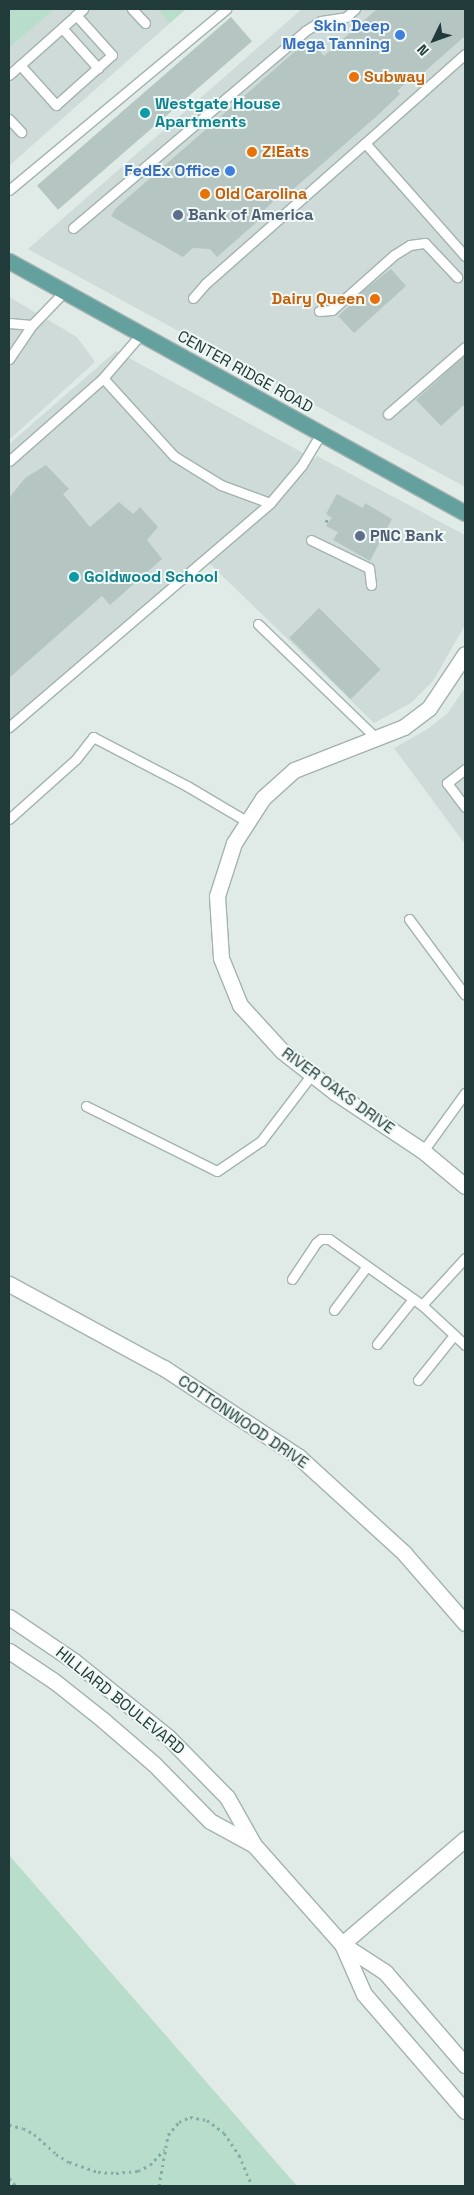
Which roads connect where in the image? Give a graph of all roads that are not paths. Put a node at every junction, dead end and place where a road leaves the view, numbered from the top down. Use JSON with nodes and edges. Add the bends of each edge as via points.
{"nodes":[{"id":1,"x":132,"y":9,"type":"edge"},
{"id":2,"x":226,"y":9,"type":"edge"},
{"id":3,"x":354,"y":9,"type":"edge"},
{"id":4,"x":80,"y":12,"type":"edge"},
{"id":5,"x":145,"y":22,"type":"dead end"},
{"id":6,"x":62,"y":28,"type":"junction"},
{"id":7,"x":465,"y":54,"type":"edge"},
{"id":8,"x":20,"y":65,"type":"junction"},
{"id":9,"x":98,"y":68,"type":"junction"},
{"id":10,"x":9,"y":75,"type":"edge"},
{"id":11,"x":9,"y":119,"type":"edge"},
{"id":12,"x":21,"y":132,"type":"dead end"},
{"id":13,"x":365,"y":143,"type":"junction"},
{"id":14,"x":9,"y":190,"type":"edge"},
{"id":15,"x":73,"y":228,"type":"dead end"},
{"id":16,"x":465,"y":256,"type":"edge"},
{"id":17,"x":9,"y":261,"type":"edge"},
{"id":18,"x":457,"y":277,"type":"dead end"},
{"id":19,"x":64,"y":292,"type":"junction"},
{"id":20,"x":193,"y":298,"type":"dead end"},
{"id":21,"x":319,"y":311,"type":"dead end"},
{"id":22,"x":9,"y":323,"type":"edge"},
{"id":23,"x":32,"y":325,"type":"junction"},
{"id":24,"x":141,"y":334,"type":"junction"},
{"id":25,"x":465,"y":347,"type":"edge"},
{"id":26,"x":9,"y":359,"type":"edge"},
{"id":27,"x":103,"y":378,"type":"junction"},
{"id":28,"x":388,"y":414,"type":"dead end"},
{"id":29,"x":321,"y":433,"type":"junction"},
{"id":30,"x":9,"y":461,"type":"edge"},
{"id":31,"x":270,"y":502,"type":"junction"},
{"id":32,"x":465,"y":513,"type":"edge"},
{"id":33,"x":311,"y":540,"type":"dead end"},
{"id":34,"x":371,"y":585,"type":"dead end"},
{"id":35,"x":258,"y":624,"type":"dead end"},
{"id":36,"x":465,"y":654,"type":"edge"},
{"id":37,"x":9,"y":727,"type":"edge"},
{"id":38,"x":377,"y":739,"type":"junction"},
{"id":39,"x":465,"y":769,"type":"edge"},
{"id":40,"x":465,"y":808,"type":"edge"},
{"id":41,"x":9,"y":819,"type":"edge"},
{"id":42,"x":248,"y":822,"type":"junction"},
{"id":43,"x":409,"y":919,"type":"dead end"},
{"id":44,"x":465,"y":995,"type":"edge"},
{"id":45,"x":312,"y":1074,"type":"junction"},
{"id":46,"x":465,"y":1093,"type":"edge"},
{"id":47,"x":86,"y":1106,"type":"dead end"},
{"id":48,"x":423,"y":1152,"type":"junction"},
{"id":49,"x":465,"y":1186,"type":"edge"},
{"id":50,"x":465,"y":1258,"type":"edge"},
{"id":51,"x":367,"y":1266,"type":"junction"},
{"id":52,"x":292,"y":1279,"type":"dead end"},
{"id":53,"x":9,"y":1284,"type":"edge"},
{"id":54,"x":413,"y":1299,"type":"junction"},
{"id":55,"x":422,"y":1305,"type":"junction"},
{"id":56,"x":334,"y":1310,"type":"dead end"},
{"id":57,"x":454,"y":1335,"type":"junction"},
{"id":58,"x":377,"y":1344,"type":"dead end"},
{"id":59,"x":465,"y":1345,"type":"edge"},
{"id":60,"x":418,"y":1380,"type":"dead end"},
{"id":61,"x":9,"y":1617,"type":"edge"},
{"id":62,"x":465,"y":1623,"type":"edge"},
{"id":63,"x":9,"y":1651,"type":"edge"},
{"id":64,"x":465,"y":1838,"type":"edge"},
{"id":65,"x":254,"y":1845,"type":"junction"},
{"id":66,"x":342,"y":1944,"type":"junction"},
{"id":67,"x":465,"y":2065,"type":"edge"},
{"id":68,"x":465,"y":2111,"type":"edge"}],
"edges":[{"from":1,"to":5,"type":"lane"},
{"from":2,"to":14,"type":"lane"},
{"from":3,"to":15,"type":"lane","via":[[346,16],[321,21],[305,31]]},
{"from":4,"to":6,"type":"lane"},
{"from":4,"to":9,"type":"lane","via":[[112,55]]},
{"from":6,"to":8,"type":"lane"},
{"from":6,"to":9,"type":"lane"},
{"from":7,"to":13,"type":"lane"},
{"from":8,"to":9,"type":"lane","via":[[56,104]]},
{"from":8,"to":10,"type":"lane"},
{"from":11,"to":12,"type":"lane"},
{"from":13,"to":16,"type":"lane"},
{"from":13,"to":20,"type":"lane"},
{"from":17,"to":19,"type":"main road","name":"CENTER RIDGE ROAD"},
{"from":18,"to":21,"type":"lane","via":[[432,249],[419,242],[394,255],[332,310]]},
{"from":19,"to":23,"type":"lane"},
{"from":19,"to":24,"type":"main road","name":"CENTER RIDGE ROAD"},
{"from":22,"to":23,"type":"lane"},
{"from":23,"to":26,"type":"lane"},
{"from":24,"to":27,"type":"lane"},
{"from":24,"to":29,"type":"main road","name":"CENTER RIDGE ROAD"},
{"from":25,"to":28,"type":"lane"},
{"from":27,"to":30,"type":"lane"},
{"from":27,"to":31,"type":"lane","via":[[174,456],[221,485]]},
{"from":29,"to":31,"type":"lane","via":[[302,465]]},
{"from":29,"to":32,"type":"main road","name":"CENTER RIDGE ROAD"},
{"from":31,"to":37,"type":"lane"},
{"from":33,"to":34,"type":"lane","via":[[369,568]]},
{"from":35,"to":38,"type":"lane"},
{"from":36,"to":38,"type":"street","name":"RIVER OAKS DRIVE","via":[[429,708],[404,727]]},
{"from":38,"to":42,"type":"street","name":"RIVER OAKS DRIVE","via":[[294,770],[263,798]]},
{"from":39,"to":40,"type":"lane","via":[[447,783]]},
{"from":41,"to":42,"type":"lane","via":[[76,759],[93,737],[188,786]]},
{"from":42,"to":45,"type":"street","name":"RIVER OAKS DRIVE","via":[[234,843],[217,896],[221,958],[240,1005],[282,1052]]},
{"from":43,"to":44,"type":"lane"},
{"from":45,"to":47,"type":"lane","via":[[261,1141],[217,1171]]},
{"from":45,"to":48,"type":"street","name":"RIVER OAKS DRIVE"},
{"from":46,"to":48,"type":"lane"},
{"from":48,"to":49,"type":"street","name":"RIVER OAKS DRIVE"},
{"from":50,"to":55,"type":"lane"},
{"from":51,"to":52,"type":"lane","via":[[329,1239],[322,1238]]},
{"from":51,"to":54,"type":"lane"},
{"from":51,"to":56,"type":"lane"},
{"from":53,"to":62,"type":"street","name":"COTTONWOOD DRIVE","via":[[164,1368],[299,1456],[404,1553]]},
{"from":54,"to":55,"type":"lane"},
{"from":54,"to":58,"type":"lane"},
{"from":55,"to":57,"type":"lane"},
{"from":57,"to":59,"type":"lane"},
{"from":57,"to":60,"type":"lane"},
{"from":61,"to":65,"type":"street","name":"HILLIARD BOULEVARD","via":[[74,1661],[168,1737],[227,1797]]},
{"from":63,"to":65,"type":"street","name":"HILLIARD BOULEVARD","via":[[54,1681],[102,1720],[154,1764],[210,1821]]},
{"from":64,"to":66,"type":"street"},
{"from":65,"to":66,"type":"street","name":"HILLIARD BOULEVARD"},
{"from":66,"to":67,"type":"street","name":"HILLIARD BOULEVARD","via":[[386,1972]]},
{"from":66,"to":68,"type":"street","name":"HILLIARD BOULEVARD","via":[[364,1994]]}]}
